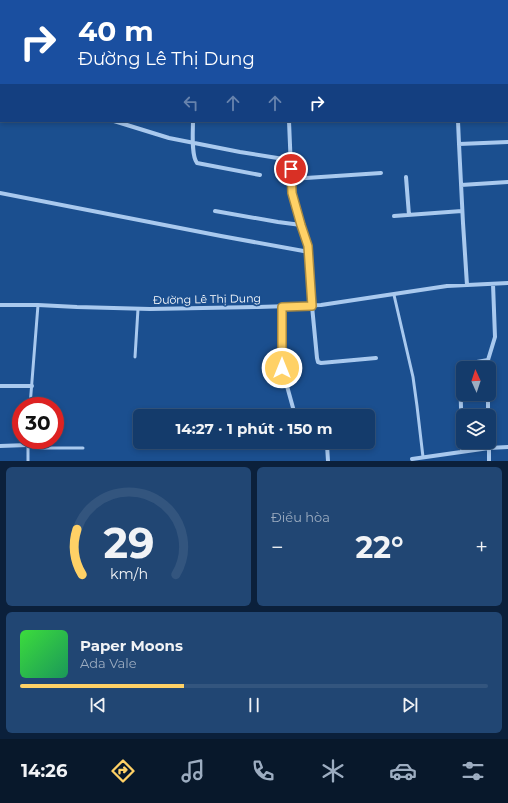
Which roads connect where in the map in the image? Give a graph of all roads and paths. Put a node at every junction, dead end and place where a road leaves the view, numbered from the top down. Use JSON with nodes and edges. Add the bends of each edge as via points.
{"nodes":[{"id":1,"x":117,"y":122,"type":"edge"},
{"id":2,"x":193,"y":122,"type":"edge"},
{"id":3,"x":290,"y":122,"type":"edge"},
{"id":4,"x":458,"y":122,"type":"edge"},
{"id":5,"x":193,"y":142,"type":"junction"},
{"id":6,"x":508,"y":142,"type":"edge"},
{"id":7,"x":459,"y":144,"type":"junction"},
{"id":8,"x":290,"y":160,"type":"junction"},
{"id":9,"x":381,"y":173,"type":"dead end"},
{"id":10,"x":260,"y":175,"type":"dead end"},
{"id":11,"x":406,"y":178,"type":"dead end"},
{"id":12,"x":291,"y":179,"type":"junction"},
{"id":13,"x":508,"y":182,"type":"edge"},
{"id":14,"x":461,"y":185,"type":"junction"},
{"id":15,"x":0,"y":193,"type":"edge"},
{"id":16,"x":215,"y":211,"type":"dead end"},
{"id":17,"x":462,"y":211,"type":"junction"},
{"id":18,"x":409,"y":215,"type":"junction"},
{"id":19,"x":394,"y":216,"type":"dead end"},
{"id":20,"x":301,"y":225,"type":"junction"},
{"id":21,"x":309,"y":252,"type":"junction"},
{"id":22,"x":508,"y":283,"type":"edge"},
{"id":23,"x":493,"y":284,"type":"junction"},
{"id":24,"x":467,"y":285,"type":"junction"},
{"id":25,"x":394,"y":295,"type":"junction"},
{"id":26,"x":0,"y":305,"type":"edge"},
{"id":27,"x":38,"y":305,"type":"junction"},
{"id":28,"x":312,"y":306,"type":"junction"},
{"id":29,"x":282,"y":307,"type":"junction"},
{"id":30,"x":138,"y":309,"type":"junction"},
{"id":31,"x":135,"y":357,"type":"dead end"},
{"id":32,"x":376,"y":358,"type":"dead end"},
{"id":33,"x":488,"y":360,"type":"joint"},
{"id":34,"x":0,"y":386,"type":"edge"},
{"id":35,"x":32,"y":386,"type":"junction"},
{"id":36,"x":31,"y":397,"type":"edge"},
{"id":37,"x":293,"y":409,"type":"edge"},
{"id":38,"x":0,"y":446,"type":"edge"},
{"id":39,"x":12,"y":446,"type":"edge"},
{"id":40,"x":508,"y":447,"type":"edge"},
{"id":41,"x":64,"y":448,"type":"edge"},
{"id":42,"x":83,"y":448,"type":"dead end"},
{"id":43,"x":496,"y":448,"type":"edge"},
{"id":44,"x":28,"y":449,"type":"edge"},
{"id":45,"x":326,"y":449,"type":"edge"},
{"id":46,"x":482,"y":449,"type":"edge"},
{"id":47,"x":489,"y":449,"type":"edge"},
{"id":48,"x":462,"y":452,"type":"junction"},
{"id":49,"x":423,"y":457,"type":"junction"},
{"id":50,"x":412,"y":459,"type":"dead end"},
{"id":51,"x":28,"y":461,"type":"edge"},
{"id":52,"x":328,"y":461,"type":"edge"},
{"id":53,"x":489,"y":461,"type":"edge"}],
"edges":[{"from":1,"to":5,"type":"street","via":[[169,138]]},
{"from":2,"to":5,"type":"street"},
{"from":3,"to":8,"type":"street"},
{"from":4,"to":7,"type":"street"},
{"from":5,"to":8,"type":"street"},
{"from":5,"to":10,"type":"street","via":[[197,163]]},
{"from":6,"to":7,"type":"street"},
{"from":7,"to":14,"type":"street"},
{"from":8,"to":12,"type":"street"},
{"from":9,"to":12,"type":"street"},
{"from":11,"to":18,"type":"street"},
{"from":12,"to":20,"type":"street"},
{"from":13,"to":14,"type":"street"},
{"from":14,"to":17,"type":"street"},
{"from":15,"to":21,"type":"street"},
{"from":16,"to":20,"type":"street"},
{"from":17,"to":18,"type":"street"},
{"from":17,"to":24,"type":"street"},
{"from":18,"to":19,"type":"street"},
{"from":20,"to":21,"type":"street"},
{"from":21,"to":28,"type":"street"},
{"from":22,"to":23,"type":"street","name":"Đường Lê Thị Dung"},
{"from":23,"to":24,"type":"street","name":"Đường Lê Thị Dung"},
{"from":23,"to":33,"type":"street","via":[[495,337]]},
{"from":24,"to":25,"type":"street","name":"Đường Lê Thị Dung"},
{"from":25,"to":28,"type":"street","name":"Đường Lê Thị Dung"},
{"from":25,"to":49,"type":"lane","via":[[413,377]]},
{"from":26,"to":27,"type":"street","name":"Đường Lê Thị Dung"},
{"from":27,"to":30,"type":"street","name":"Đường Lê Thị Dung"},
{"from":27,"to":35,"type":"lane"},
{"from":28,"to":29,"type":"street","name":"Đường Lê Thị Dung"},
{"from":28,"to":32,"type":"street","via":[[318,362]]},
{"from":29,"to":30,"type":"street","name":"Đường Lê Thị Dung"},
{"from":29,"to":37,"type":"street","via":[[282,368]]},
{"from":30,"to":31,"type":"lane"},
{"from":33,"to":48,"type":"street","via":[[460,365]]},
{"from":34,"to":35,"type":"street"},
{"from":35,"to":36,"type":"lane"},
{"from":38,"to":39,"type":"street"},
{"from":40,"to":43,"type":"street"},
{"from":41,"to":42,"type":"lane"},
{"from":44,"to":51,"type":"lane"},
{"from":45,"to":52,"type":"street"},
{"from":46,"to":48,"type":"street"},
{"from":47,"to":53,"type":"street"},
{"from":48,"to":49,"type":"street"},
{"from":49,"to":50,"type":"street"}]}
